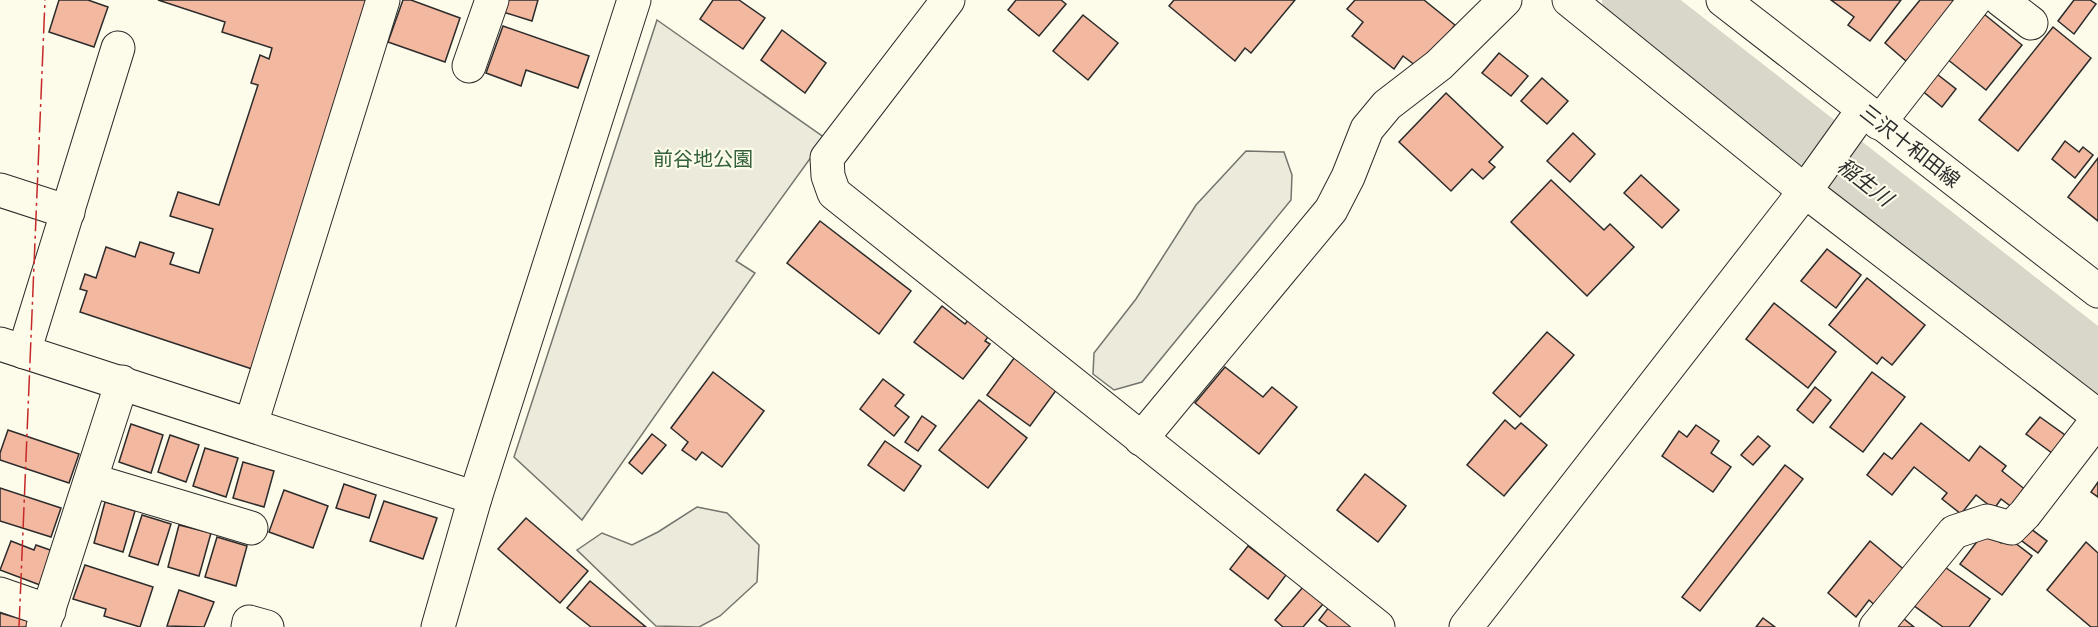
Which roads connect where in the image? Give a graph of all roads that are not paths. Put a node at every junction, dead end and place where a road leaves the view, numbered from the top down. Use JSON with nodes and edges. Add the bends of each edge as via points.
{"nodes":[{"id":1,"x":383,"y":0,"type":"edge"},
{"id":2,"x":492,"y":0,"type":"edge"},
{"id":3,"x":634,"y":0,"type":"edge"},
{"id":4,"x":948,"y":0,"type":"edge"},
{"id":5,"x":1505,"y":0,"type":"edge"},
{"id":6,"x":1569,"y":0,"type":"edge"},
{"id":7,"x":1723,"y":0,"type":"edge"},
{"id":8,"x":1975,"y":0,"type":"edge"},
{"id":9,"x":2001,"y":0,"type":"edge"},
{"id":10,"x":2031,"y":23,"type":"dead end"},
{"id":11,"x":118,"y":48,"type":"dead end"},
{"id":12,"x":469,"y":66,"type":"dead end"},
{"id":13,"x":1871,"y":117,"type":"junction"},
{"id":14,"x":1809,"y":185,"type":"junction"},
{"id":15,"x":0,"y":189,"type":"edge"},
{"id":16,"x":68,"y":212,"type":"junction"},
{"id":17,"x":2098,"y":291,"type":"edge"},
{"id":18,"x":12,"y":348,"type":"edge"},
{"id":19,"x":122,"y":382,"type":"junction"},
{"id":20,"x":2098,"y":417,"type":"edge"},
{"id":21,"x":251,"y":424,"type":"junction"},
{"id":22,"x":1142,"y":439,"type":"junction"},
{"id":23,"x":91,"y":480,"type":"junction"},
{"id":24,"x":475,"y":498,"type":"junction"},
{"id":25,"x":251,"y":528,"type":"dead end"},
{"id":26,"x":0,"y":594,"type":"edge"},
{"id":27,"x":46,"y":619,"type":"edge"},
{"id":28,"x":248,"y":627,"type":"edge"},
{"id":29,"x":267,"y":627,"type":"edge"},
{"id":30,"x":438,"y":627,"type":"edge"},
{"id":31,"x":1378,"y":627,"type":"edge"},
{"id":32,"x":1466,"y":627,"type":"edge"},
{"id":33,"x":1876,"y":627,"type":"edge"}],
"edges":[{"from":1,"to":21,"type":"street"},
{"from":2,"to":12,"type":"street"},
{"from":3,"to":24,"type":"street"},
{"from":4,"to":22,"type":"street","via":[[827,158],[834,193]]},
{"from":5,"to":22,"type":"street","via":[[1439,64],[1380,113],[1367,129],[1331,210]]},
{"from":6,"to":14,"type":"street"},
{"from":7,"to":13,"type":"street","name":"三沢十和田線"},
{"from":8,"to":13,"type":"street"},
{"from":9,"to":10,"type":"street"},
{"from":11,"to":16,"type":"street"},
{"from":13,"to":14,"type":"street","via":[[1842,140]]},
{"from":13,"to":17,"type":"street","name":"三沢十和田線"},
{"from":14,"to":20,"type":"street"},
{"from":14,"to":32,"type":"street"},
{"from":15,"to":16,"type":"street"},
{"from":16,"to":18,"type":"street"},
{"from":18,"to":19,"type":"street"},
{"from":19,"to":21,"type":"street"},
{"from":19,"to":23,"type":"street"},
{"from":20,"to":33,"type":"street","via":[[2011,528],[1987,521],[1954,531]]},
{"from":21,"to":24,"type":"street"},
{"from":22,"to":31,"type":"street"},
{"from":23,"to":25,"type":"street"},
{"from":23,"to":27,"type":"street"},
{"from":24,"to":30,"type":"street"},
{"from":26,"to":27,"type":"street"},
{"from":28,"to":29,"type":"street","via":[[249,622]]}]}
